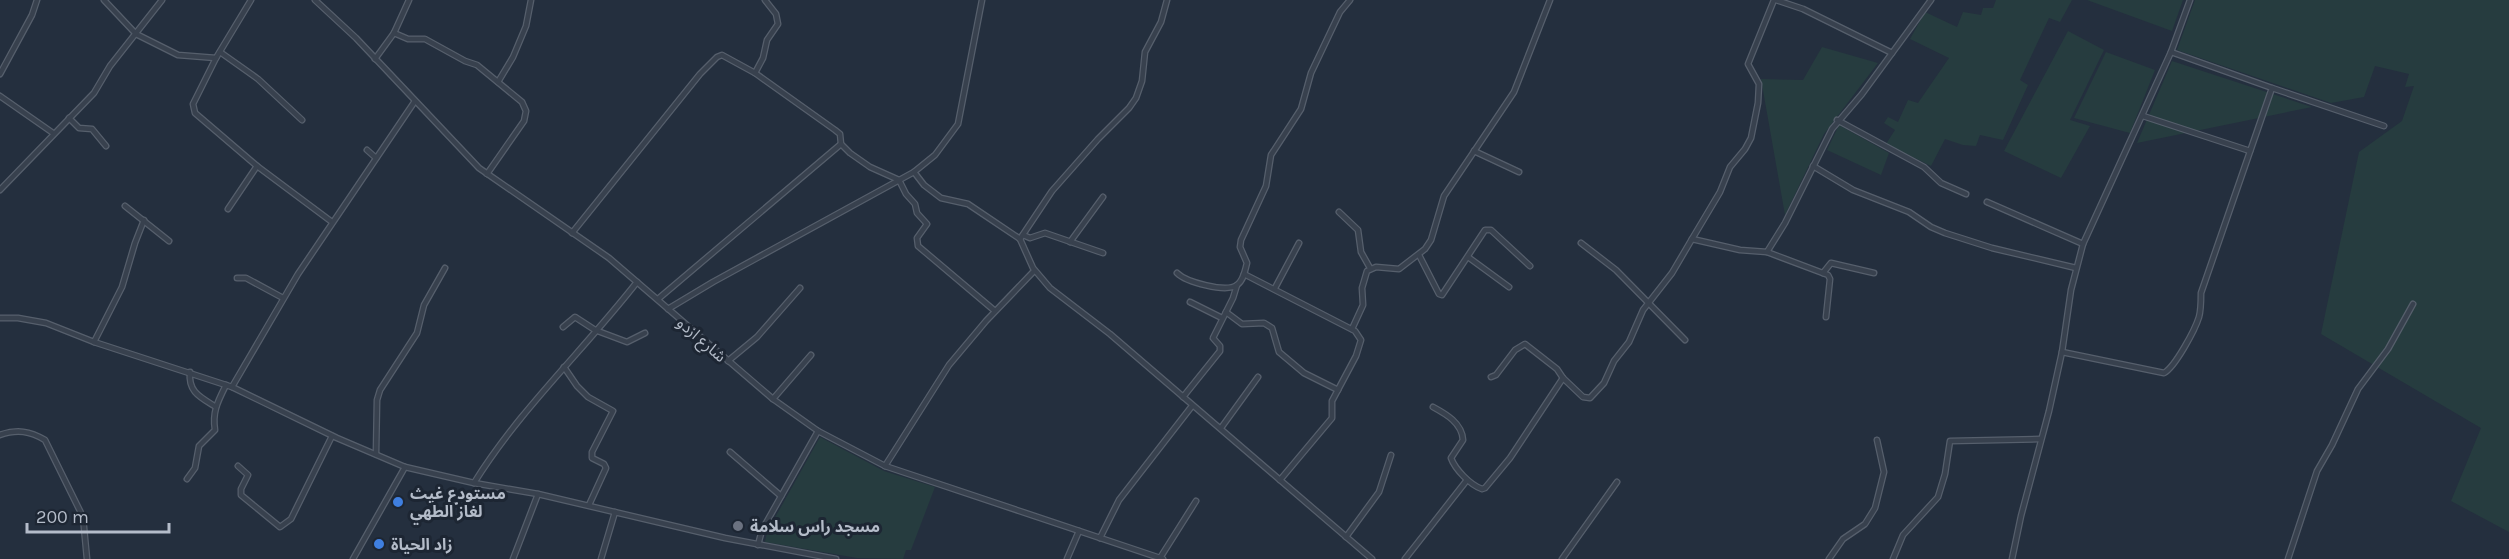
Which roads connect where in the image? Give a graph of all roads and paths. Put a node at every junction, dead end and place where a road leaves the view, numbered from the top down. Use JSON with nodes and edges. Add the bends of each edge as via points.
{"nodes":[{"id":1,"x":38,"y":0,"type":"edge"},
{"id":2,"x":104,"y":0,"type":"edge"},
{"id":3,"x":162,"y":0,"type":"edge"},
{"id":4,"x":251,"y":0,"type":"edge"},
{"id":5,"x":315,"y":0,"type":"edge"},
{"id":6,"x":409,"y":0,"type":"edge"},
{"id":7,"x":531,"y":0,"type":"edge"},
{"id":8,"x":765,"y":0,"type":"edge"},
{"id":9,"x":982,"y":0,"type":"edge"},
{"id":10,"x":1167,"y":0,"type":"edge"},
{"id":11,"x":1350,"y":0,"type":"edge"},
{"id":12,"x":1550,"y":0,"type":"edge"},
{"id":13,"x":1775,"y":0,"type":"edge"},
{"id":14,"x":1931,"y":0,"type":"edge"},
{"id":15,"x":2190,"y":0,"type":"edge"},
{"id":16,"x":394,"y":33,"type":"junction"},
{"id":17,"x":136,"y":34,"type":"junction"},
{"id":18,"x":2170,"y":52,"type":"junction"},
{"id":19,"x":1892,"y":53,"type":"junction"},
{"id":20,"x":218,"y":55,"type":"junction"},
{"id":21,"x":375,"y":60,"type":"junction"},
{"id":22,"x":1,"y":71,"type":"edge"},
{"id":23,"x":755,"y":73,"type":"junction"},
{"id":24,"x":498,"y":82,"type":"junction"},
{"id":25,"x":2272,"y":88,"type":"junction"},
{"id":26,"x":0,"y":96,"type":"edge"},
{"id":27,"x":415,"y":101,"type":"junction"},
{"id":28,"x":2143,"y":116,"type":"junction"},
{"id":29,"x":69,"y":118,"type":"junction"},
{"id":30,"x":302,"y":120,"type":"dead end"},
{"id":31,"x":1838,"y":120,"type":"junction"},
{"id":32,"x":2384,"y":126,"type":"dead end"},
{"id":33,"x":53,"y":133,"type":"junction"},
{"id":34,"x":841,"y":144,"type":"junction"},
{"id":35,"x":106,"y":146,"type":"dead end"},
{"id":36,"x":367,"y":150,"type":"dead end"},
{"id":37,"x":1474,"y":151,"type":"junction"},
{"id":38,"x":2250,"y":151,"type":"junction"},
{"id":39,"x":376,"y":158,"type":"junction"},
{"id":40,"x":257,"y":166,"type":"junction"},
{"id":41,"x":1813,"y":166,"type":"junction"},
{"id":42,"x":914,"y":172,"type":"junction"},
{"id":43,"x":1519,"y":172,"type":"dead end"},
{"id":44,"x":487,"y":174,"type":"junction"},
{"id":45,"x":899,"y":180,"type":"junction"},
{"id":46,"x":0,"y":190,"type":"edge"},
{"id":47,"x":1966,"y":194,"type":"dead end"},
{"id":48,"x":1103,"y":197,"type":"dead end"},
{"id":49,"x":1987,"y":202,"type":"dead end"},
{"id":50,"x":125,"y":206,"type":"dead end"},
{"id":51,"x":228,"y":209,"type":"dead end"},
{"id":52,"x":1339,"y":212,"type":"dead end"},
{"id":53,"x":144,"y":220,"type":"junction"},
{"id":54,"x":332,"y":222,"type":"junction"},
{"id":55,"x":572,"y":233,"type":"junction"},
{"id":56,"x":1022,"y":237,"type":"junction"},
{"id":57,"x":1692,"y":239,"type":"junction"},
{"id":58,"x":169,"y":241,"type":"dead end"},
{"id":59,"x":1070,"y":242,"type":"junction"},
{"id":60,"x":1299,"y":243,"type":"dead end"},
{"id":61,"x":1581,"y":243,"type":"dead end"},
{"id":62,"x":2083,"y":244,"type":"junction"},
{"id":63,"x":1767,"y":252,"type":"junction"},
{"id":64,"x":1103,"y":253,"type":"dead end"},
{"id":65,"x":1419,"y":255,"type":"junction"},
{"id":66,"x":1468,"y":257,"type":"junction"},
{"id":67,"x":1530,"y":266,"type":"dead end"},
{"id":68,"x":445,"y":268,"type":"dead end"},
{"id":69,"x":1370,"y":268,"type":"junction"},
{"id":70,"x":2076,"y":268,"type":"junction"},
{"id":71,"x":1034,"y":271,"type":"junction"},
{"id":72,"x":1177,"y":273,"type":"dead end"},
{"id":73,"x":1823,"y":273,"type":"junction"},
{"id":74,"x":1874,"y":273,"type":"dead end"},
{"id":75,"x":1244,"y":274,"type":"junction"},
{"id":76,"x":237,"y":278,"type":"dead end"},
{"id":77,"x":637,"y":282,"type":"junction"},
{"id":78,"x":1237,"y":285,"type":"junction"},
{"id":79,"x":800,"y":288,"type":"dead end"},
{"id":80,"x":1275,"y":288,"type":"junction"},
{"id":81,"x":1509,"y":288,"type":"dead end"},
{"id":82,"x":283,"y":298,"type":"junction"},
{"id":83,"x":658,"y":299,"type":"junction"},
{"id":84,"x":1190,"y":302,"type":"dead end"},
{"id":85,"x":1647,"y":303,"type":"junction"},
{"id":86,"x":2413,"y":304,"type":"dead end"},
{"id":87,"x":668,"y":309,"type":"junction"},
{"id":88,"x":995,"y":311,"type":"junction"},
{"id":89,"x":1226,"y":312,"type":"junction"},
{"id":90,"x":1826,"y":317,"type":"dead end"},
{"id":91,"x":0,"y":318,"type":"edge"},
{"id":92,"x":1222,"y":318,"type":"junction"},
{"id":93,"x":563,"y":327,"type":"dead end"},
{"id":94,"x":1352,"y":329,"type":"junction"},
{"id":95,"x":596,"y":330,"type":"junction"},
{"id":96,"x":645,"y":333,"type":"dead end"},
{"id":97,"x":1685,"y":340,"type":"dead end"},
{"id":98,"x":94,"y":342,"type":"junction"},
{"id":99,"x":2062,"y":352,"type":"junction"},
{"id":100,"x":811,"y":355,"type":"dead end"},
{"id":101,"x":728,"y":361,"type":"junction"},
{"id":102,"x":564,"y":367,"type":"junction"},
{"id":103,"x":190,"y":372,"type":"junction"},
{"id":104,"x":1258,"y":377,"type":"dead end"},
{"id":105,"x":1491,"y":377,"type":"dead end"},
{"id":106,"x":1563,"y":378,"type":"junction"},
{"id":107,"x":229,"y":386,"type":"junction"},
{"id":108,"x":1338,"y":390,"type":"junction"},
{"id":109,"x":1183,"y":397,"type":"junction"},
{"id":110,"x":773,"y":399,"type":"junction"},
{"id":111,"x":216,"y":406,"type":"junction"},
{"id":112,"x":1192,"y":406,"type":"junction"},
{"id":113,"x":1433,"y":407,"type":"dead end"},
{"id":114,"x":1221,"y":428,"type":"junction"},
{"id":115,"x":818,"y":431,"type":"junction"},
{"id":116,"x":0,"y":435,"type":"edge"},
{"id":117,"x":332,"y":436,"type":"junction"},
{"id":118,"x":2040,"y":439,"type":"junction"},
{"id":119,"x":1877,"y":440,"type":"dead end"},
{"id":120,"x":730,"y":452,"type":"dead end"},
{"id":121,"x":376,"y":454,"type":"junction"},
{"id":122,"x":1391,"y":455,"type":"dead end"},
{"id":123,"x":238,"y":466,"type":"dead end"},
{"id":124,"x":885,"y":466,"type":"junction"},
{"id":125,"x":405,"y":467,"type":"junction"},
{"id":126,"x":188,"y":479,"type":"dead end"},
{"id":127,"x":1280,"y":480,"type":"junction"},
{"id":128,"x":1467,"y":480,"type":"junction"},
{"id":129,"x":1617,"y":482,"type":"dead end"},
{"id":130,"x":474,"y":483,"type":"junction"},
{"id":131,"x":538,"y":494,"type":"junction"},
{"id":132,"x":781,"y":496,"type":"junction"},
{"id":133,"x":1196,"y":501,"type":"dead end"},
{"id":134,"x":589,"y":505,"type":"junction"},
{"id":135,"x":615,"y":512,"type":"junction"},
{"id":136,"x":1079,"y":531,"type":"junction"},
{"id":137,"x":1346,"y":537,"type":"junction"},
{"id":138,"x":1100,"y":538,"type":"junction"},
{"id":139,"x":758,"y":544,"type":"junction"},
{"id":140,"x":87,"y":559,"type":"edge"},
{"id":141,"x":353,"y":559,"type":"edge"},
{"id":142,"x":513,"y":559,"type":"edge"},
{"id":143,"x":601,"y":559,"type":"edge"},
{"id":144,"x":836,"y":559,"type":"edge"},
{"id":145,"x":1067,"y":559,"type":"edge"},
{"id":146,"x":1162,"y":559,"type":"edge"},
{"id":147,"x":1372,"y":559,"type":"edge"},
{"id":148,"x":1405,"y":559,"type":"edge"},
{"id":149,"x":1562,"y":559,"type":"edge"},
{"id":150,"x":1829,"y":559,"type":"edge"},
{"id":151,"x":1893,"y":559,"type":"edge"},
{"id":152,"x":2012,"y":559,"type":"edge"},
{"id":153,"x":2288,"y":559,"type":"edge"}],
"edges":[{"from":1,"to":22,"type":"street"},
{"from":2,"to":17,"type":"street"},
{"from":3,"to":17,"type":"street"},
{"from":4,"to":20,"type":"street"},
{"from":5,"to":21,"type":"street","name":"شارع ازدو"},
{"from":6,"to":16,"type":"street"},
{"from":7,"to":24,"type":"street","via":[[526,26]]},
{"from":8,"to":23,"type":"street","via":[[776,14],[778,24],[767,40]]},
{"from":9,"to":42,"type":"street","via":[[958,124],[935,155]]},
{"from":10,"to":56,"type":"street","via":[[1161,22],[1144,52],[1136,98],[1052,191]]},
{"from":11,"to":75,"type":"street","via":[[1311,73],[1301,109],[1271,155],[1266,186],[1241,240],[1240,247],[1247,258]]},
{"from":12,"to":37,"type":"street","via":[[1514,93]]},
{"from":13,"to":19,"type":"street","via":[[1803,9]]},
{"from":13,"to":57,"type":"street","via":[[1748,64],[1760,84],[1751,138],[1730,166],[1720,192]]},
{"from":14,"to":19,"type":"street"},
{"from":15,"to":18,"type":"street"},
{"from":16,"to":21,"type":"street"},
{"from":16,"to":24,"type":"street","via":[[433,42],[477,65]]},
{"from":17,"to":20,"type":"street","via":[[178,55]]},
{"from":17,"to":29,"type":"street","via":[[94,93]]},
{"from":18,"to":25,"type":"street"},
{"from":18,"to":28,"type":"street"},
{"from":19,"to":31,"type":"street"},
{"from":20,"to":30,"type":"street","via":[[258,79]]},
{"from":20,"to":40,"type":"street","via":[[193,109]]},
{"from":21,"to":27,"type":"street","name":"شارع ازدو"},
{"from":23,"to":34,"type":"street","via":[[840,134]]},
{"from":23,"to":55,"type":"street","via":[[726,57],[717,57]]},
{"from":24,"to":44,"type":"street","via":[[522,102],[526,116]]},
{"from":25,"to":32,"type":"street"},
{"from":25,"to":38,"type":"street"},
{"from":26,"to":33,"type":"street"},
{"from":27,"to":39,"type":"street"},
{"from":27,"to":44,"type":"street","name":"شارع ازدو","via":[[462,153]]},
{"from":28,"to":38,"type":"street"},
{"from":28,"to":62,"type":"street"},
{"from":29,"to":33,"type":"street"},
{"from":29,"to":35,"type":"street","via":[[79,128],[92,129]]},
{"from":31,"to":41,"type":"street"},
{"from":31,"to":47,"type":"street"},
{"from":33,"to":46,"type":"street"},
{"from":34,"to":45,"type":"street","via":[[870,166]]},
{"from":34,"to":83,"type":"street"},
{"from":36,"to":39,"type":"street"},
{"from":37,"to":43,"type":"street"},
{"from":37,"to":65,"type":"street","via":[[1444,196],[1431,240]]},
{"from":38,"to":99,"type":"street","via":[[2201,292],[2200,315],[2168,371],[2157,374]]},
{"from":39,"to":54,"type":"street"},
{"from":40,"to":51,"type":"street"},
{"from":40,"to":54,"type":"street"},
{"from":41,"to":63,"type":"street"},
{"from":41,"to":70,"type":"street","via":[[1853,190],[1909,212],[1945,233]]},
{"from":42,"to":45,"type":"street"},
{"from":42,"to":56,"type":"street","via":[[941,198],[968,204]]},
{"from":44,"to":55,"type":"street","name":"شارع ازدو"},
{"from":45,"to":87,"type":"street"},
{"from":45,"to":88,"type":"street","via":[[927,224],[917,238],[918,246]]},
{"from":48,"to":59,"type":"street"},
{"from":49,"to":62,"type":"street"},
{"from":50,"to":53,"type":"street"},
{"from":52,"to":69,"type":"street","via":[[1358,230],[1361,252]]},
{"from":53,"to":58,"type":"street"},
{"from":53,"to":98,"type":"street","via":[[122,287]]},
{"from":54,"to":82,"type":"street"},
{"from":55,"to":77,"type":"street","name":"شارع ازدو"},
{"from":56,"to":59,"type":"street","via":[[1045,233]]},
{"from":56,"to":71,"type":"street"},
{"from":57,"to":63,"type":"street"},
{"from":57,"to":85,"type":"street","via":[[1672,273]]},
{"from":59,"to":64,"type":"street"},
{"from":60,"to":80,"type":"street"},
{"from":61,"to":85,"type":"street","via":[[1616,270]]},
{"from":62,"to":70,"type":"street"},
{"from":63,"to":73,"type":"street"},
{"from":65,"to":66,"type":"street","via":[[1442,295]]},
{"from":65,"to":69,"type":"street","via":[[1399,269]]},
{"from":66,"to":67,"type":"street","via":[[1489,229]]},
{"from":66,"to":81,"type":"street"},
{"from":68,"to":121,"type":"street","via":[[424,305],[417,333],[380,390]]},
{"from":69,"to":94,"type":"street","via":[[1362,288],[1363,305]]},
{"from":70,"to":99,"type":"street"},
{"from":71,"to":88,"type":"street"},
{"from":71,"to":109,"type":"street"},
{"from":72,"to":78,"type":"street","via":[[1198,284]]},
{"from":73,"to":74,"type":"street","via":[[1831,263]]},
{"from":73,"to":90,"type":"street","via":[[1830,279]]},
{"from":75,"to":78,"type":"street"},
{"from":75,"to":80,"type":"street"},
{"from":76,"to":82,"type":"street","via":[[246,278]]},
{"from":77,"to":83,"type":"street","name":"شارع ازدو"},
{"from":77,"to":95,"type":"street"},
{"from":78,"to":89,"type":"street"},
{"from":79,"to":101,"type":"street","via":[[757,337]]},
{"from":80,"to":94,"type":"street"},
{"from":82,"to":107,"type":"street"},
{"from":83,"to":87,"type":"street","name":"شارع ازدو"},
{"from":84,"to":92,"type":"street"},
{"from":85,"to":97,"type":"street"},
{"from":85,"to":106,"type":"street","via":[[1629,342],[1594,395],[1583,397]]},
{"from":86,"to":153,"type":"street","via":[[2388,349],[2358,389],[2317,471]]},
{"from":87,"to":101,"type":"street","name":"شارع ازدو"},
{"from":88,"to":124,"type":"street","via":[[949,365]]},
{"from":89,"to":92,"type":"street"},
{"from":89,"to":108,"type":"street","via":[[1242,324],[1264,323],[1272,328],[1278,352],[1304,374]]},
{"from":91,"to":98,"type":"street","via":[[45,323]]},
{"from":92,"to":109,"type":"street","via":[[1213,338],[1221,351]]},
{"from":93,"to":95,"type":"street","via":[[575,317]]},
{"from":94,"to":108,"type":"street","via":[[1359,334],[1360,344]]},
{"from":95,"to":96,"type":"street","via":[[627,342]]},
{"from":95,"to":102,"type":"street"},
{"from":98,"to":103,"type":"street"},
{"from":99,"to":118,"type":"street"},
{"from":100,"to":110,"type":"street"},
{"from":101,"to":110,"type":"street","name":"شارع ازدو"},
{"from":102,"to":130,"type":"street"},
{"from":102,"to":134,"type":"street","via":[[588,397],[613,411],[592,452],[592,458],[606,468]]},
{"from":103,"to":107,"type":"street"},
{"from":103,"to":111,"type":"street","via":[[195,394]]},
{"from":104,"to":114,"type":"street"},
{"from":105,"to":106,"type":"street","via":[[1525,344]]},
{"from":106,"to":128,"type":"street","via":[[1510,458],[1485,488]]},
{"from":107,"to":111,"type":"street"},
{"from":107,"to":117,"type":"street"},
{"from":108,"to":127,"type":"street","via":[[1332,401],[1332,418]]},
{"from":109,"to":112,"type":"street"},
{"from":110,"to":115,"type":"street","name":"شارع ازدو"},
{"from":111,"to":126,"type":"street","via":[[215,430],[199,446],[195,468]]},
{"from":112,"to":114,"type":"street"},
{"from":112,"to":138,"type":"street","via":[[1119,500]]},
{"from":113,"to":128,"type":"street","via":[[1450,417],[1462,433],[1463,440],[1451,460]]},
{"from":114,"to":127,"type":"street"},
{"from":115,"to":124,"type":"street","name":"شارع ازدو"},
{"from":115,"to":132,"type":"street"},
{"from":116,"to":140,"type":"street","via":[[20,430],[45,440],[83,517]]},
{"from":117,"to":121,"type":"street"},
{"from":117,"to":123,"type":"street","via":[[291,519],[280,527],[241,495],[248,475]]},
{"from":118,"to":151,"type":"street","via":[[1950,441],[1938,497],[1903,535]]},
{"from":118,"to":152,"type":"street"},
{"from":119,"to":150,"type":"street","via":[[1884,472],[1875,508],[1865,524],[1843,539]]},
{"from":120,"to":132,"type":"street"},
{"from":121,"to":125,"type":"street"},
{"from":122,"to":137,"type":"street","via":[[1379,492]]},
{"from":124,"to":136,"type":"street","name":"شارع ازدو"},
{"from":125,"to":130,"type":"street"},
{"from":125,"to":141,"type":"street"},
{"from":127,"to":137,"type":"street"},
{"from":128,"to":148,"type":"street"},
{"from":129,"to":149,"type":"street"},
{"from":130,"to":131,"type":"street"},
{"from":131,"to":134,"type":"street"},
{"from":131,"to":142,"type":"street"},
{"from":132,"to":139,"type":"street"},
{"from":133,"to":146,"type":"street"},
{"from":134,"to":135,"type":"street"},
{"from":135,"to":139,"type":"street"},
{"from":135,"to":143,"type":"street"},
{"from":136,"to":138,"type":"street","name":"شارع ازدو"},
{"from":136,"to":145,"type":"street"},
{"from":137,"to":147,"type":"street"},
{"from":138,"to":146,"type":"street","name":"شارع ازدو"},
{"from":139,"to":144,"type":"street"}]}
